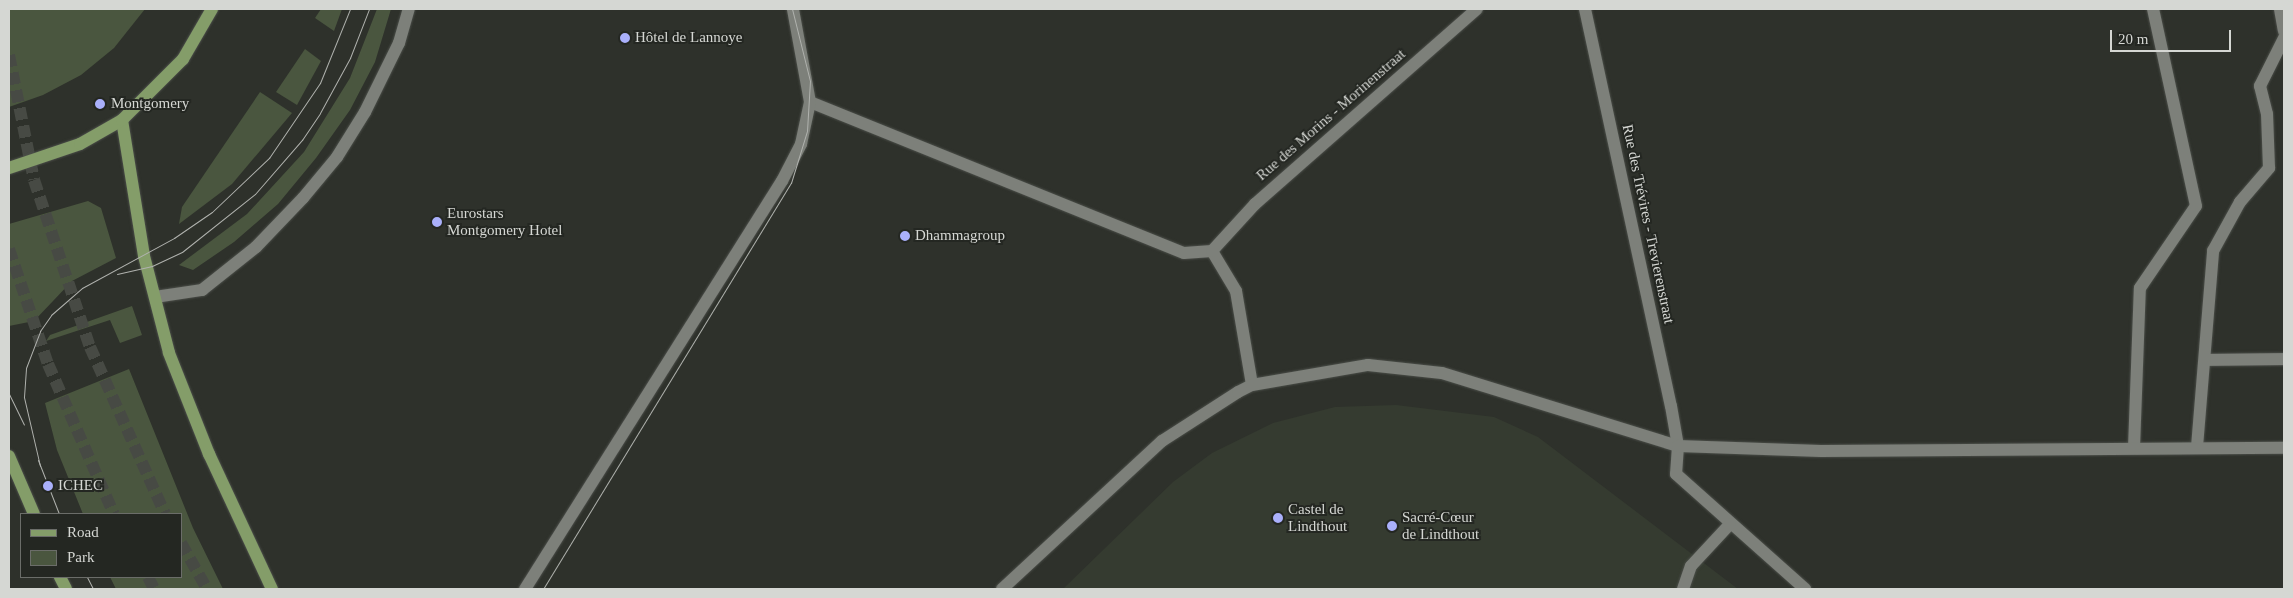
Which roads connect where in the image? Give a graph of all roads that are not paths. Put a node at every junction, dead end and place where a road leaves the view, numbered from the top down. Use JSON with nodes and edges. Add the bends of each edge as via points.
{"nodes":[{"id":1,"x":212,"y":9,"type":"edge"},
{"id":2,"x":410,"y":9,"type":"edge"},
{"id":3,"x":793,"y":9,"type":"edge"},
{"id":4,"x":1477,"y":9,"type":"edge"},
{"id":5,"x":1585,"y":9,"type":"edge"},
{"id":6,"x":2153,"y":9,"type":"edge"},
{"id":7,"x":2280,"y":9,"type":"edge"},
{"id":8,"x":2284,"y":31,"type":"edge"},
{"id":9,"x":2284,"y":38,"type":"edge"},
{"id":10,"x":810,"y":102,"type":"junction"},
{"id":11,"x":122,"y":120,"type":"junction"},
{"id":12,"x":9,"y":168,"type":"edge"},
{"id":13,"x":1212,"y":251,"type":"junction"},
{"id":14,"x":155,"y":297,"type":"junction"},
{"id":15,"x":2284,"y":359,"type":"edge"},
{"id":16,"x":2206,"y":360,"type":"junction"},
{"id":17,"x":1252,"y":385,"type":"junction"},
{"id":18,"x":1678,"y":446,"type":"junction"},
{"id":19,"x":2197,"y":447,"type":"junction"},
{"id":20,"x":2134,"y":448,"type":"junction"},
{"id":21,"x":2284,"y":448,"type":"edge"},
{"id":22,"x":9,"y":456,"type":"edge"},
{"id":23,"x":34,"y":513,"type":"edge"},
{"id":24,"x":1730,"y":524,"type":"junction"},
{"id":25,"x":272,"y":589,"type":"edge"},
{"id":26,"x":526,"y":589,"type":"edge"},
{"id":27,"x":1002,"y":589,"type":"edge"},
{"id":28,"x":1683,"y":589,"type":"edge"},
{"id":29,"x":1805,"y":589,"type":"edge"}],
"edges":[{"from":1,"to":11,"type":"main road","via":[[183,59]]},
{"from":2,"to":14,"type":"street","via":[[398,43],[365,112],[337,157],[303,198],[256,247],[202,290]]},
{"from":3,"to":10,"type":"street"},
{"from":4,"to":13,"type":"street","name":"Rue des Morins - Morinenstraat","via":[[1255,204]]},
{"from":5,"to":18,"type":"street","name":"Rue des Trévires - Trevierenstraat"},
{"from":6,"to":20,"type":"street","via":[[2196,206],[2140,288]]},
{"from":7,"to":8,"type":"street"},
{"from":9,"to":16,"type":"street","via":[[2260,86],[2267,114],[2269,168],[2240,202],[2213,251]]},
{"from":10,"to":13,"type":"street","via":[[1184,253]]},
{"from":10,"to":26,"type":"street","via":[[801,144],[782,181]]},
{"from":11,"to":12,"type":"main road","via":[[80,144]]},
{"from":11,"to":14,"type":"main road"},
{"from":13,"to":17,"type":"street","via":[[1224,265],[1236,291]]},
{"from":14,"to":25,"type":"main road","via":[[169,353],[209,454]]},
{"from":15,"to":16,"type":"street"},
{"from":16,"to":19,"type":"street"},
{"from":17,"to":18,"type":"street","via":[[1368,365],[1442,373]]},
{"from":17,"to":27,"type":"street","via":[[1162,442]]},
{"from":18,"to":20,"type":"street","via":[[1821,452]]},
{"from":18,"to":24,"type":"street","name":"Rue des Trévires - Trevierenstraat","via":[[1676,474]]},
{"from":19,"to":20,"type":"street"},
{"from":19,"to":21,"type":"street"},
{"from":22,"to":23,"type":"main road"},
{"from":24,"to":28,"type":"street","via":[[1692,566]]},
{"from":24,"to":29,"type":"street"}]}
